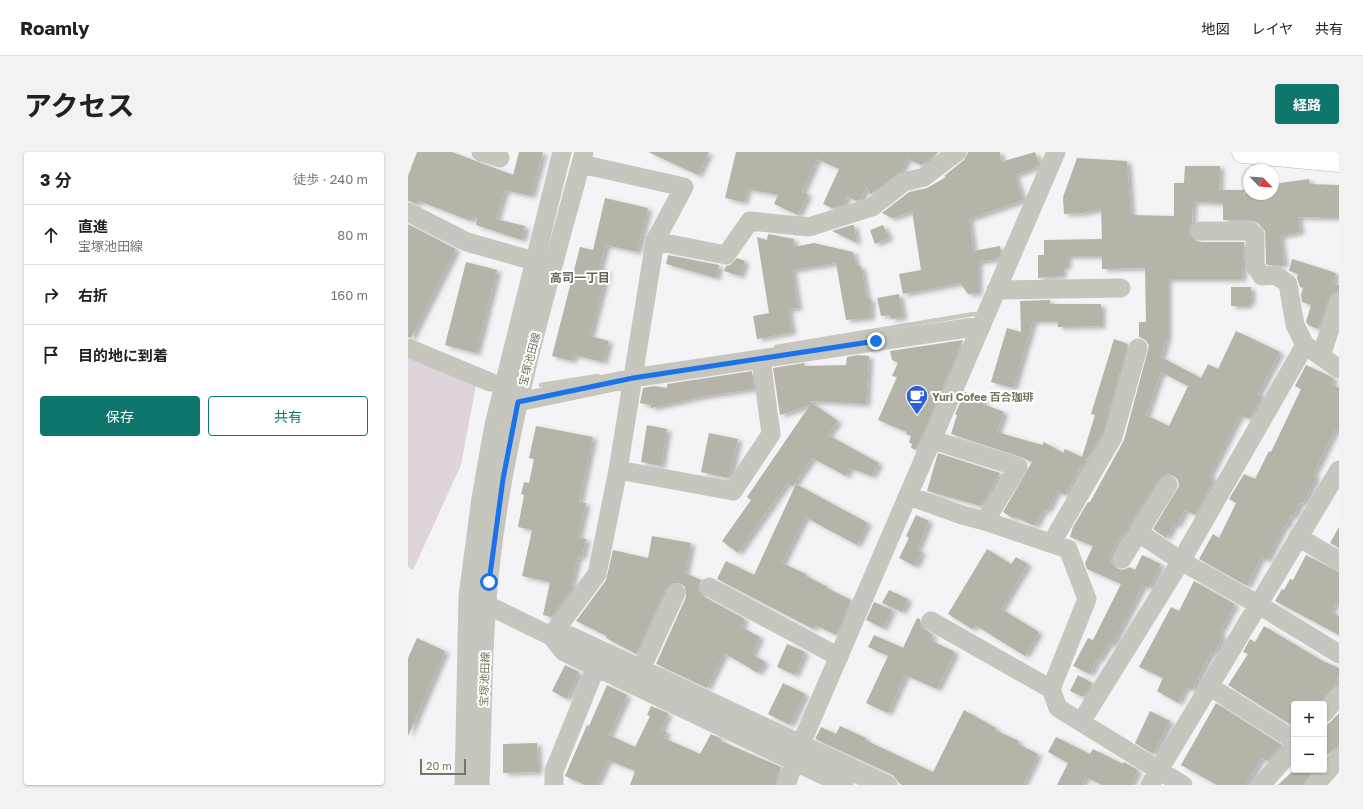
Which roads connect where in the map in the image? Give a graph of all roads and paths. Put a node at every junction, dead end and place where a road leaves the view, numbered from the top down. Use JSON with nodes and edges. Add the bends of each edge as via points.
{"nodes":[{"id":1,"x":481,"y":152,"type":"edge"},
{"id":2,"x":562,"y":152,"type":"edge"},
{"id":3,"x":957,"y":152,"type":"edge"},
{"id":4,"x":1056,"y":152,"type":"edge"},
{"id":5,"x":1243,"y":152,"type":"edge"},
{"id":6,"x":1313,"y":155,"type":"edge"},
{"id":7,"x":500,"y":158,"type":"dead end"},
{"id":8,"x":582,"y":158,"type":"edge"},
{"id":9,"x":1339,"y":161,"type":"edge"},
{"id":10,"x":408,"y":212,"type":"edge"},
{"id":11,"x":1200,"y":231,"type":"dead end"},
{"id":12,"x":655,"y":242,"type":"junction"},
{"id":13,"x":534,"y":261,"type":"junction"},
{"id":14,"x":1121,"y":288,"type":"dead end"},
{"id":15,"x":996,"y":290,"type":"junction"},
{"id":16,"x":1339,"y":302,"type":"edge"},
{"id":17,"x":980,"y":326,"type":"junction"},
{"id":18,"x":1305,"y":344,"type":"junction"},
{"id":19,"x":408,"y":348,"type":"edge"},
{"id":20,"x":1138,"y":348,"type":"dead end"},
{"id":21,"x":1321,"y":356,"type":"junction"},
{"id":22,"x":761,"y":359,"type":"junction"},
{"id":23,"x":1339,"y":369,"type":"edge"},
{"id":24,"x":633,"y":378,"type":"junction"},
{"id":25,"x":490,"y":382,"type":"dead end"},
{"id":26,"x":518,"y":402,"type":"junction"},
{"id":27,"x":932,"y":440,"type":"junction"},
{"id":28,"x":618,"y":470,"type":"junction"},
{"id":29,"x":1338,"y":473,"type":"edge"},
{"id":30,"x":1168,"y":485,"type":"dead end"},
{"id":31,"x":909,"y":496,"type":"junction"},
{"id":32,"x":985,"y":521,"type":"junction"},
{"id":33,"x":1139,"y":533,"type":"junction"},
{"id":34,"x":1298,"y":537,"type":"junction"},
{"id":35,"x":1052,"y":542,"type":"junction"},
{"id":36,"x":1122,"y":559,"type":"dead end"},
{"id":37,"x":1181,"y":561,"type":"junction"},
{"id":38,"x":1339,"y":561,"type":"edge"},
{"id":39,"x":709,"y":586,"type":"dead end"},
{"id":40,"x":676,"y":592,"type":"dead end"},
{"id":41,"x":468,"y":596,"type":"junction"},
{"id":42,"x":486,"y":604,"type":"junction"},
{"id":43,"x":1259,"y":605,"type":"junction"},
{"id":44,"x":931,"y":621,"type":"dead end"},
{"id":45,"x":551,"y":636,"type":"junction"},
{"id":46,"x":1339,"y":654,"type":"edge"},
{"id":47,"x":839,"y":657,"type":"junction"},
{"id":48,"x":596,"y":667,"type":"junction"},
{"id":49,"x":641,"y":669,"type":"junction"},
{"id":50,"x":1209,"y":686,"type":"junction"},
{"id":51,"x":1051,"y":689,"type":"junction"},
{"id":52,"x":1339,"y":696,"type":"edge"},
{"id":53,"x":1327,"y":710,"type":"edge"},
{"id":54,"x":1081,"y":722,"type":"junction"},
{"id":55,"x":1291,"y":738,"type":"edge"},
{"id":56,"x":801,"y":744,"type":"junction"},
{"id":57,"x":1291,"y":751,"type":"edge"},
{"id":58,"x":1339,"y":758,"type":"edge"},
{"id":59,"x":796,"y":762,"type":"junction"},
{"id":60,"x":1155,"y":778,"type":"edge"},
{"id":61,"x":464,"y":785,"type":"edge"},
{"id":62,"x":480,"y":785,"type":"edge"},
{"id":63,"x":554,"y":785,"type":"edge"},
{"id":64,"x":786,"y":785,"type":"edge"},
{"id":65,"x":844,"y":785,"type":"edge"},
{"id":66,"x":888,"y":785,"type":"edge"},
{"id":67,"x":1183,"y":785,"type":"edge"},
{"id":68,"x":1261,"y":785,"type":"edge"},
{"id":69,"x":1314,"y":785,"type":"edge"}],
"edges":[{"from":1,"to":7,"type":"street"},
{"from":2,"to":13,"type":"street"},
{"from":3,"to":12,"type":"street","via":[[924,177],[904,182],[872,207],[810,227],[750,221],[726,256]]},
{"from":4,"to":15,"type":"street"},
{"from":5,"to":6,"type":"main road"},
{"from":6,"to":9,"type":"main road"},
{"from":8,"to":12,"type":"street","via":[[684,187]]},
{"from":8,"to":26,"type":"street","name":"宝塚池田線"},
{"from":10,"to":13,"type":"street","via":[[467,242]]},
{"from":11,"to":18,"type":"street","via":[[1250,231],[1255,235],[1254,266],[1262,276],[1276,275],[1288,284],[1295,325]]},
{"from":12,"to":24,"type":"street"},
{"from":13,"to":41,"type":"street","via":[[494,425]]},
{"from":14,"to":15,"type":"street"},
{"from":15,"to":17,"type":"street"},
{"from":16,"to":21,"type":"street"},
{"from":17,"to":22,"type":"street"},
{"from":17,"to":27,"type":"street"},
{"from":18,"to":21,"type":"street"},
{"from":18,"to":37,"type":"street"},
{"from":19,"to":25,"type":"street"},
{"from":20,"to":35,"type":"street","via":[[1113,437]]},
{"from":21,"to":23,"type":"street"},
{"from":22,"to":24,"type":"street"},
{"from":22,"to":28,"type":"street","via":[[771,434],[733,491]]},
{"from":24,"to":26,"type":"street"},
{"from":24,"to":28,"type":"street"},
{"from":26,"to":42,"type":"street","name":"宝塚池田線","via":[[503,479]]},
{"from":27,"to":31,"type":"street"},
{"from":27,"to":32,"type":"street","via":[[1018,467]]},
{"from":28,"to":45,"type":"street","via":[[597,574]]},
{"from":29,"to":34,"type":"street"},
{"from":30,"to":33,"type":"street"},
{"from":31,"to":32,"type":"street"},
{"from":31,"to":47,"type":"street"},
{"from":32,"to":35,"type":"street"},
{"from":33,"to":36,"type":"street"},
{"from":33,"to":37,"type":"street"},
{"from":34,"to":38,"type":"street"},
{"from":34,"to":43,"type":"street"},
{"from":35,"to":51,"type":"street","via":[[1068,549],[1087,599]]},
{"from":37,"to":43,"type":"street"},
{"from":37,"to":54,"type":"street"},
{"from":39,"to":47,"type":"street"},
{"from":40,"to":49,"type":"street"},
{"from":41,"to":42,"type":"street"},
{"from":41,"to":61,"type":"street"},
{"from":42,"to":45,"type":"street"},
{"from":42,"to":62,"type":"street","name":"宝塚池田線"},
{"from":43,"to":46,"type":"street"},
{"from":43,"to":50,"type":"street"},
{"from":44,"to":51,"type":"street"},
{"from":45,"to":48,"type":"street","via":[[564,652]]},
{"from":45,"to":49,"type":"street","via":[[571,636]]},
{"from":47,"to":56,"type":"street"},
{"from":48,"to":59,"type":"street"},
{"from":48,"to":63,"type":"street","via":[[554,771]]},
{"from":49,"to":56,"type":"street"},
{"from":50,"to":55,"type":"street"},
{"from":50,"to":60,"type":"street"},
{"from":51,"to":54,"type":"street","via":[[1058,708]]},
{"from":52,"to":53,"type":"street"},
{"from":54,"to":60,"type":"street"},
{"from":56,"to":59,"type":"street"},
{"from":56,"to":66,"type":"street"},
{"from":57,"to":68,"type":"street"},
{"from":58,"to":69,"type":"street"},
{"from":59,"to":64,"type":"street"},
{"from":59,"to":65,"type":"street"},
{"from":60,"to":67,"type":"street"}]}
